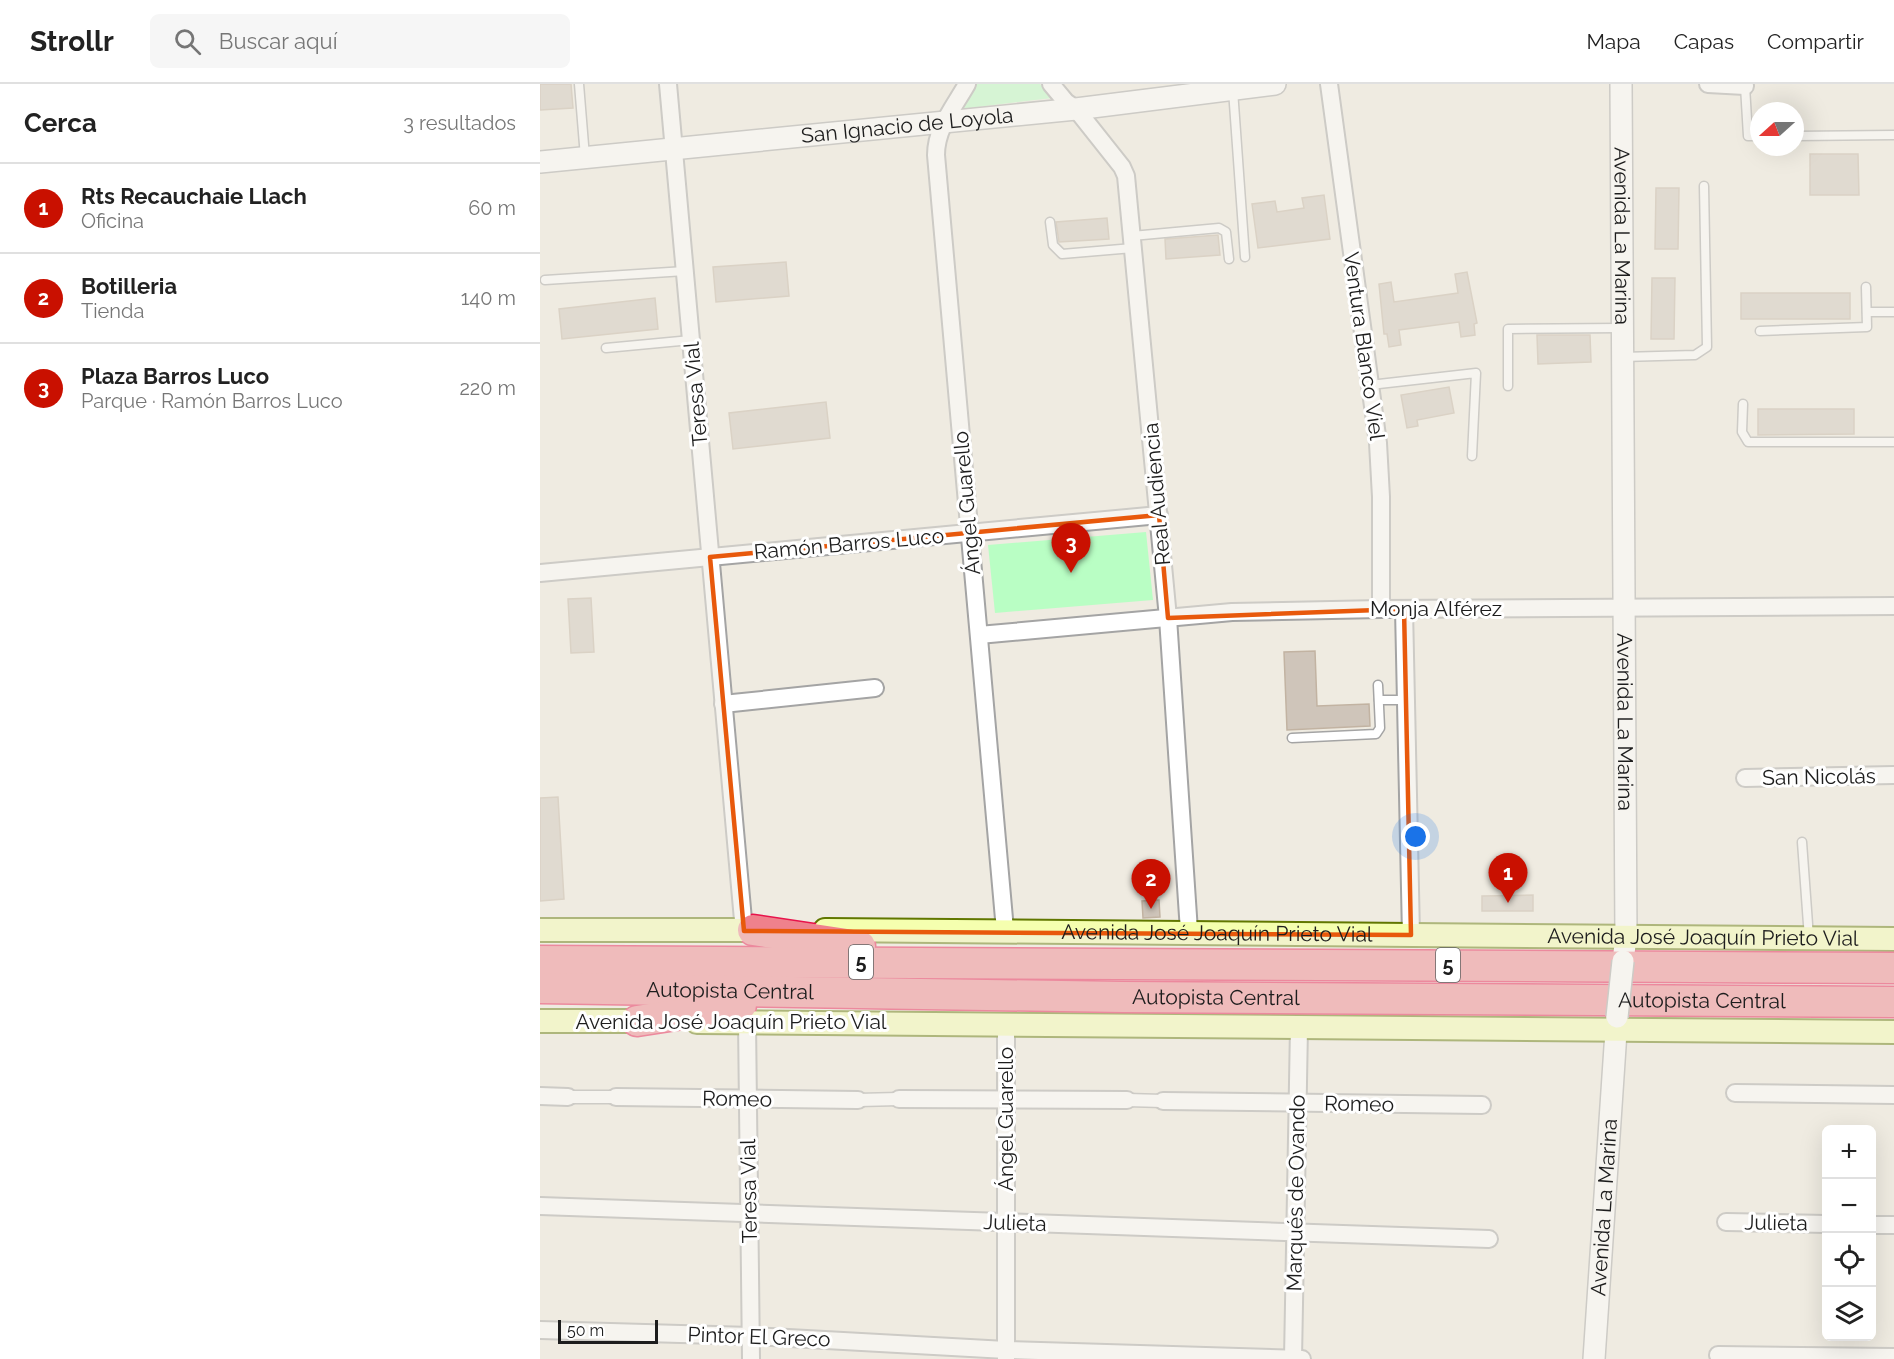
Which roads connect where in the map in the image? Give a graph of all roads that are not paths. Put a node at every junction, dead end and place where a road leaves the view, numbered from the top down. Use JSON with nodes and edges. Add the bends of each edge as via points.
{"nodes":[{"id":1,"x":579,"y":84,"type":"edge"},
{"id":2,"x":668,"y":84,"type":"edge"},
{"id":3,"x":967,"y":84,"type":"edge"},
{"id":4,"x":1051,"y":84,"type":"edge"},
{"id":5,"x":1275,"y":84,"type":"edge"},
{"id":6,"x":1329,"y":84,"type":"edge"},
{"id":7,"x":1620,"y":84,"type":"edge"},
{"id":8,"x":1708,"y":84,"type":"edge"},
{"id":9,"x":1745,"y":86,"type":"joint"},
{"id":10,"x":1242,"y":87,"type":"edge"},
{"id":11,"x":1076,"y":109,"type":"junction"},
{"id":12,"x":943,"y":123,"type":"junction"},
{"id":13,"x":1894,"y":135,"type":"edge"},
{"id":14,"x":1750,"y":136,"type":"edge"},
{"id":15,"x":1804,"y":136,"type":"edge"},
{"id":16,"x":674,"y":149,"type":"junction"},
{"id":17,"x":585,"y":157,"type":"junction"},
{"id":18,"x":540,"y":162,"type":"edge"},
{"id":19,"x":1704,"y":186,"type":"dead end"},
{"id":20,"x":1050,"y":222,"type":"dead end"},
{"id":21,"x":1133,"y":242,"type":"junction"},
{"id":22,"x":1245,"y":257,"type":"dead end"},
{"id":23,"x":1229,"y":260,"type":"dead end"},
{"id":24,"x":685,"y":271,"type":"junction"},
{"id":25,"x":545,"y":280,"type":"dead end"},
{"id":26,"x":1866,"y":287,"type":"dead end"},
{"id":27,"x":1867,"y":312,"type":"junction"},
{"id":28,"x":1894,"y":312,"type":"edge"},
{"id":29,"x":1622,"y":328,"type":"junction"},
{"id":30,"x":1760,"y":330,"type":"dead end"},
{"id":31,"x":691,"y":340,"type":"junction"},
{"id":32,"x":606,"y":348,"type":"dead end"},
{"id":33,"x":1622,"y":357,"type":"junction"},
{"id":34,"x":1370,"y":385,"type":"junction"},
{"id":35,"x":1508,"y":386,"type":"dead end"},
{"id":36,"x":1743,"y":404,"type":"dead end"},
{"id":37,"x":1894,"y":442,"type":"edge"},
{"id":38,"x":1472,"y":456,"type":"dead end"},
{"id":39,"x":1159,"y":515,"type":"junction"},
{"id":40,"x":970,"y":533,"type":"junction"},
{"id":41,"x":710,"y":557,"type":"junction"},
{"id":42,"x":540,"y":573,"type":"edge"},
{"id":43,"x":1894,"y":606,"type":"edge"},
{"id":44,"x":1624,"y":608,"type":"junction"},
{"id":45,"x":1381,"y":609,"type":"junction"},
{"id":46,"x":1404,"y":609,"type":"junction"},
{"id":47,"x":1168,"y":618,"type":"junction"},
{"id":48,"x":979,"y":635,"type":"junction"},
{"id":49,"x":1378,"y":685,"type":"dead end"},
{"id":50,"x":875,"y":688,"type":"dead end"},
{"id":51,"x":1379,"y":700,"type":"junction"},
{"id":52,"x":1406,"y":700,"type":"junction"},
{"id":53,"x":723,"y":704,"type":"junction"},
{"id":54,"x":1292,"y":738,"type":"dead end"},
{"id":55,"x":1894,"y":776,"type":"edge"},
{"id":56,"x":1745,"y":778,"type":"dead end"},
{"id":57,"x":1802,"y":842,"type":"dead end"},
{"id":58,"x":540,"y":930,"type":"edge"},
{"id":59,"x":1005,"y":930,"type":"junction"},
{"id":60,"x":748,"y":931,"type":"junction"},
{"id":61,"x":1190,"y":931,"type":"junction"},
{"id":62,"x":1412,"y":935,"type":"junction"},
{"id":63,"x":1626,"y":937,"type":"junction"},
{"id":64,"x":1809,"y":938,"type":"junction"},
{"id":65,"x":1894,"y":939,"type":"edge"},
{"id":66,"x":540,"y":962,"type":"edge"},
{"id":67,"x":988,"y":963,"type":"junction"},
{"id":68,"x":1894,"y":968,"type":"edge"},
{"id":69,"x":540,"y":988,"type":"edge"},
{"id":70,"x":868,"y":993,"type":"junction"},
{"id":71,"x":1894,"y":1002,"type":"edge"},
{"id":72,"x":540,"y":1021,"type":"edge"},
{"id":73,"x":637,"y":1021,"type":"junction"},
{"id":74,"x":747,"y":1022,"type":"junction"},
{"id":75,"x":1006,"y":1024,"type":"junction"},
{"id":76,"x":1620,"y":1025,"type":"junction"},
{"id":77,"x":1299,"y":1027,"type":"junction"},
{"id":78,"x":1894,"y":1032,"type":"edge"},
{"id":79,"x":1735,"y":1093,"type":"dead end"},
{"id":80,"x":1894,"y":1095,"type":"edge"},
{"id":81,"x":540,"y":1096,"type":"edge"},
{"id":82,"x":568,"y":1097,"type":"joint"},
{"id":83,"x":616,"y":1097,"type":"joint"},
{"id":84,"x":1006,"y":1098,"type":"junction"},
{"id":85,"x":748,"y":1099,"type":"junction"},
{"id":86,"x":898,"y":1099,"type":"joint"},
{"id":87,"x":858,"y":1100,"type":"joint"},
{"id":88,"x":1127,"y":1100,"type":"joint"},
{"id":89,"x":1163,"y":1101,"type":"joint"},
{"id":90,"x":1298,"y":1102,"type":"junction"},
{"id":91,"x":1482,"y":1105,"type":"dead end"},
{"id":92,"x":540,"y":1206,"type":"edge"},
{"id":93,"x":749,"y":1214,"type":"junction"},
{"id":94,"x":1006,"y":1222,"type":"junction"},
{"id":95,"x":1726,"y":1222,"type":"dead end"},
{"id":96,"x":1822,"y":1224,"type":"edge"},
{"id":97,"x":1876,"y":1225,"type":"edge"},
{"id":98,"x":1894,"y":1225,"type":"edge"},
{"id":99,"x":1296,"y":1232,"type":"junction"},
{"id":100,"x":1608,"y":1233,"type":"junction"},
{"id":101,"x":1490,"y":1239,"type":"dead end"},
{"id":102,"x":540,"y":1330,"type":"edge"},
{"id":103,"x":751,"y":1336,"type":"junction"},
{"id":104,"x":1006,"y":1354,"type":"edge"},
{"id":105,"x":1718,"y":1355,"type":"dead end"},
{"id":106,"x":1894,"y":1357,"type":"edge"},
{"id":107,"x":751,"y":1359,"type":"edge"},
{"id":108,"x":1293,"y":1359,"type":"edge"},
{"id":109,"x":1302,"y":1359,"type":"edge"},
{"id":110,"x":1594,"y":1359,"type":"edge"},
{"id":111,"x":1606,"y":1359,"type":"edge"}],
"edges":[{"from":1,"to":17,"type":"lane"},
{"from":2,"to":16,"type":"street","name":"Teresa Vial"},
{"from":3,"to":12,"type":"street","name":"Ángel Guarello"},
{"from":4,"to":11,"type":"street","name":"Real Audiencia"},
{"from":5,"to":10,"type":"street","name":"San Ignacio de Loyola"},
{"from":6,"to":34,"type":"street","name":"Ventura Blanco Viel"},
{"from":7,"to":29,"type":"street","name":"Avenida La Marina"},
{"from":8,"to":9,"type":"street"},
{"from":9,"to":14,"type":"lane"},
{"from":10,"to":11,"type":"street","name":"San Ignacio de Loyola"},
{"from":10,"to":22,"type":"lane"},
{"from":11,"to":12,"type":"street","name":"San Ignacio de Loyola"},
{"from":11,"to":21,"type":"street","name":"Real Audiencia","via":[[1122,167]]},
{"from":12,"to":16,"type":"street","name":"San Ignacio de Loyola"},
{"from":12,"to":40,"type":"street","name":"Ángel Guarello","via":[[936,155]]},
{"from":13,"to":15,"type":"lane"},
{"from":16,"to":17,"type":"street","name":"San Ignacio de Loyola"},
{"from":16,"to":24,"type":"street","name":"Teresa Vial"},
{"from":17,"to":18,"type":"street","name":"San Ignacio de Loyola"},
{"from":19,"to":33,"type":"lane","via":[[1707,347],[1695,355]]},
{"from":20,"to":21,"type":"lane","via":[[1053,245],[1062,254]]},
{"from":21,"to":23,"type":"lane","via":[[1219,228],[1226,232]]},
{"from":21,"to":39,"type":"street","name":"Real Audiencia"},
{"from":24,"to":25,"type":"lane"},
{"from":24,"to":31,"type":"street","name":"Teresa Vial"},
{"from":26,"to":27,"type":"lane"},
{"from":27,"to":28,"type":"lane"},
{"from":27,"to":30,"type":"lane","via":[[1867,327]]},
{"from":29,"to":33,"type":"street","name":"Avenida La Marina"},
{"from":29,"to":35,"type":"lane","via":[[1508,329]]},
{"from":31,"to":32,"type":"lane"},
{"from":31,"to":41,"type":"street","name":"Teresa Vial"},
{"from":33,"to":44,"type":"street","name":"Avenida La Marina"},
{"from":34,"to":38,"type":"lane","via":[[1476,373]]},
{"from":34,"to":45,"type":"street","name":"Ventura Blanco Viel","via":[[1381,470]]},
{"from":36,"to":37,"type":"lane","via":[[1742,432],[1748,442]]},
{"from":39,"to":40,"type":"street","name":"Ramón Barros Luco"},
{"from":39,"to":47,"type":"street","name":"Real Audiencia"},
{"from":40,"to":41,"type":"street","name":"Ramón Barros Luco"},
{"from":40,"to":48,"type":"street","name":"Ángel Guarello"},
{"from":41,"to":42,"type":"street","name":"Ramón Barros Luco"},
{"from":41,"to":53,"type":"street","name":"Teresa Vial"},
{"from":43,"to":44,"type":"street","name":"Monja Alférez"},
{"from":44,"to":46,"type":"street","name":"Monja Alférez"},
{"from":44,"to":63,"type":"street","name":"Avenida La Marina"},
{"from":45,"to":46,"type":"street","name":"Monja Alférez"},
{"from":45,"to":47,"type":"street","name":"Monja Alférez","via":[[1232,612]]},
{"from":46,"to":52,"type":"street"},
{"from":47,"to":48,"type":"street","name":"Monja Alférez"},
{"from":47,"to":61,"type":"street","name":"Real Audiencia"},
{"from":48,"to":59,"type":"street","name":"Ángel Guarello"},
{"from":49,"to":51,"type":"lane"},
{"from":50,"to":53,"type":"street"},
{"from":51,"to":52,"type":"lane"},
{"from":51,"to":54,"type":"lane","via":[[1380,728],[1376,734]]},
{"from":52,"to":62,"type":"street"},
{"from":53,"to":60,"type":"street","name":"Teresa Vial"},
{"from":55,"to":56,"type":"street","name":"San Nicolás"},
{"from":57,"to":64,"type":"lane"},
{"from":58,"to":60,"type":"main road","name":"Avenida José Joaquín Prieto Vial"},
{"from":59,"to":60,"type":"main road","name":"Avenida José Joaquín Prieto Vial"},
{"from":59,"to":61,"type":"main road","name":"Avenida José Joaquín Prieto Vial"},
{"from":60,"to":67,"type":"highway"},
{"from":61,"to":62,"type":"main road","name":"Avenida José Joaquín Prieto Vial"},
{"from":62,"to":63,"type":"main road","name":"Avenida José Joaquín Prieto Vial"},
{"from":63,"to":64,"type":"main road","name":"Avenida José Joaquín Prieto Vial"},
{"from":63,"to":76,"type":"street","name":"Avenida La Marina","bridge":true},
{"from":64,"to":65,"type":"main road","name":"Avenida José Joaquín Prieto Vial"},
{"from":66,"to":67,"type":"highway","name":"Autopista Central","number":"5"},
{"from":67,"to":68,"type":"highway","name":"Autopista Central","number":"5"},
{"from":69,"to":70,"type":"highway","name":"Autopista Central","number":"5"},
{"from":70,"to":71,"type":"highway","name":"Autopista Central","number":"5"},
{"from":70,"to":73,"type":"highway","via":[[770,1001]]},
{"from":72,"to":73,"type":"main road","name":"Avenida José Joaquín Prieto Vial"},
{"from":73,"to":74,"type":"main road","name":"Avenida José Joaquín Prieto Vial"},
{"from":74,"to":75,"type":"main road","name":"Avenida José Joaquín Prieto Vial"},
{"from":74,"to":85,"type":"street","name":"Teresa Vial"},
{"from":75,"to":77,"type":"main road","name":"Avenida José Joaquín Prieto Vial"},
{"from":75,"to":84,"type":"street","name":"Ángel Guarello"},
{"from":76,"to":77,"type":"main road","name":"Avenida José Joaquín Prieto Vial"},
{"from":76,"to":78,"type":"main road","name":"Avenida José Joaquín Prieto Vial"},
{"from":76,"to":100,"type":"street","name":"Avenida La Marina"},
{"from":77,"to":90,"type":"street","name":"Marqués de Ovando"},
{"from":79,"to":80,"type":"street"},
{"from":81,"to":82,"type":"street"},
{"from":82,"to":83,"type":"street"},
{"from":83,"to":85,"type":"street","name":"Romeo"},
{"from":84,"to":86,"type":"street"},
{"from":84,"to":88,"type":"street"},
{"from":84,"to":94,"type":"street","name":"Ángel Guarello"},
{"from":85,"to":87,"type":"street","name":"Romeo"},
{"from":85,"to":93,"type":"street","name":"Teresa Vial"},
{"from":86,"to":87,"type":"street"},
{"from":88,"to":89,"type":"street"},
{"from":89,"to":90,"type":"street","name":"Romeo"},
{"from":90,"to":91,"type":"street","name":"Romeo"},
{"from":90,"to":99,"type":"street","name":"Marqués de Ovando"},
{"from":92,"to":93,"type":"street","name":"Julieta"},
{"from":93,"to":94,"type":"street","name":"Julieta"},
{"from":93,"to":103,"type":"street","name":"Teresa Vial"},
{"from":94,"to":99,"type":"street","name":"Julieta"},
{"from":94,"to":104,"type":"street","name":"Ángel Guarello"},
{"from":95,"to":96,"type":"street","name":"Julieta"},
{"from":97,"to":98,"type":"street"},
{"from":99,"to":101,"type":"street","name":"Julieta"},
{"from":99,"to":108,"type":"street","name":"Marqués de Ovando"},
{"from":100,"to":110,"type":"street","name":"Avenida La Marina"},
{"from":100,"to":111,"type":"street","name":"Avenida La Marina"},
{"from":102,"to":103,"type":"street","name":"Pintor El Greco"},
{"from":103,"to":104,"type":"street","name":"Pintor El Greco"},
{"from":103,"to":107,"type":"street","name":"Teresa Vial"},
{"from":104,"to":108,"type":"street","name":"Pintor El Greco"},
{"from":105,"to":106,"type":"street"},
{"from":108,"to":109,"type":"street","name":"Pintor El Greco"}]}
